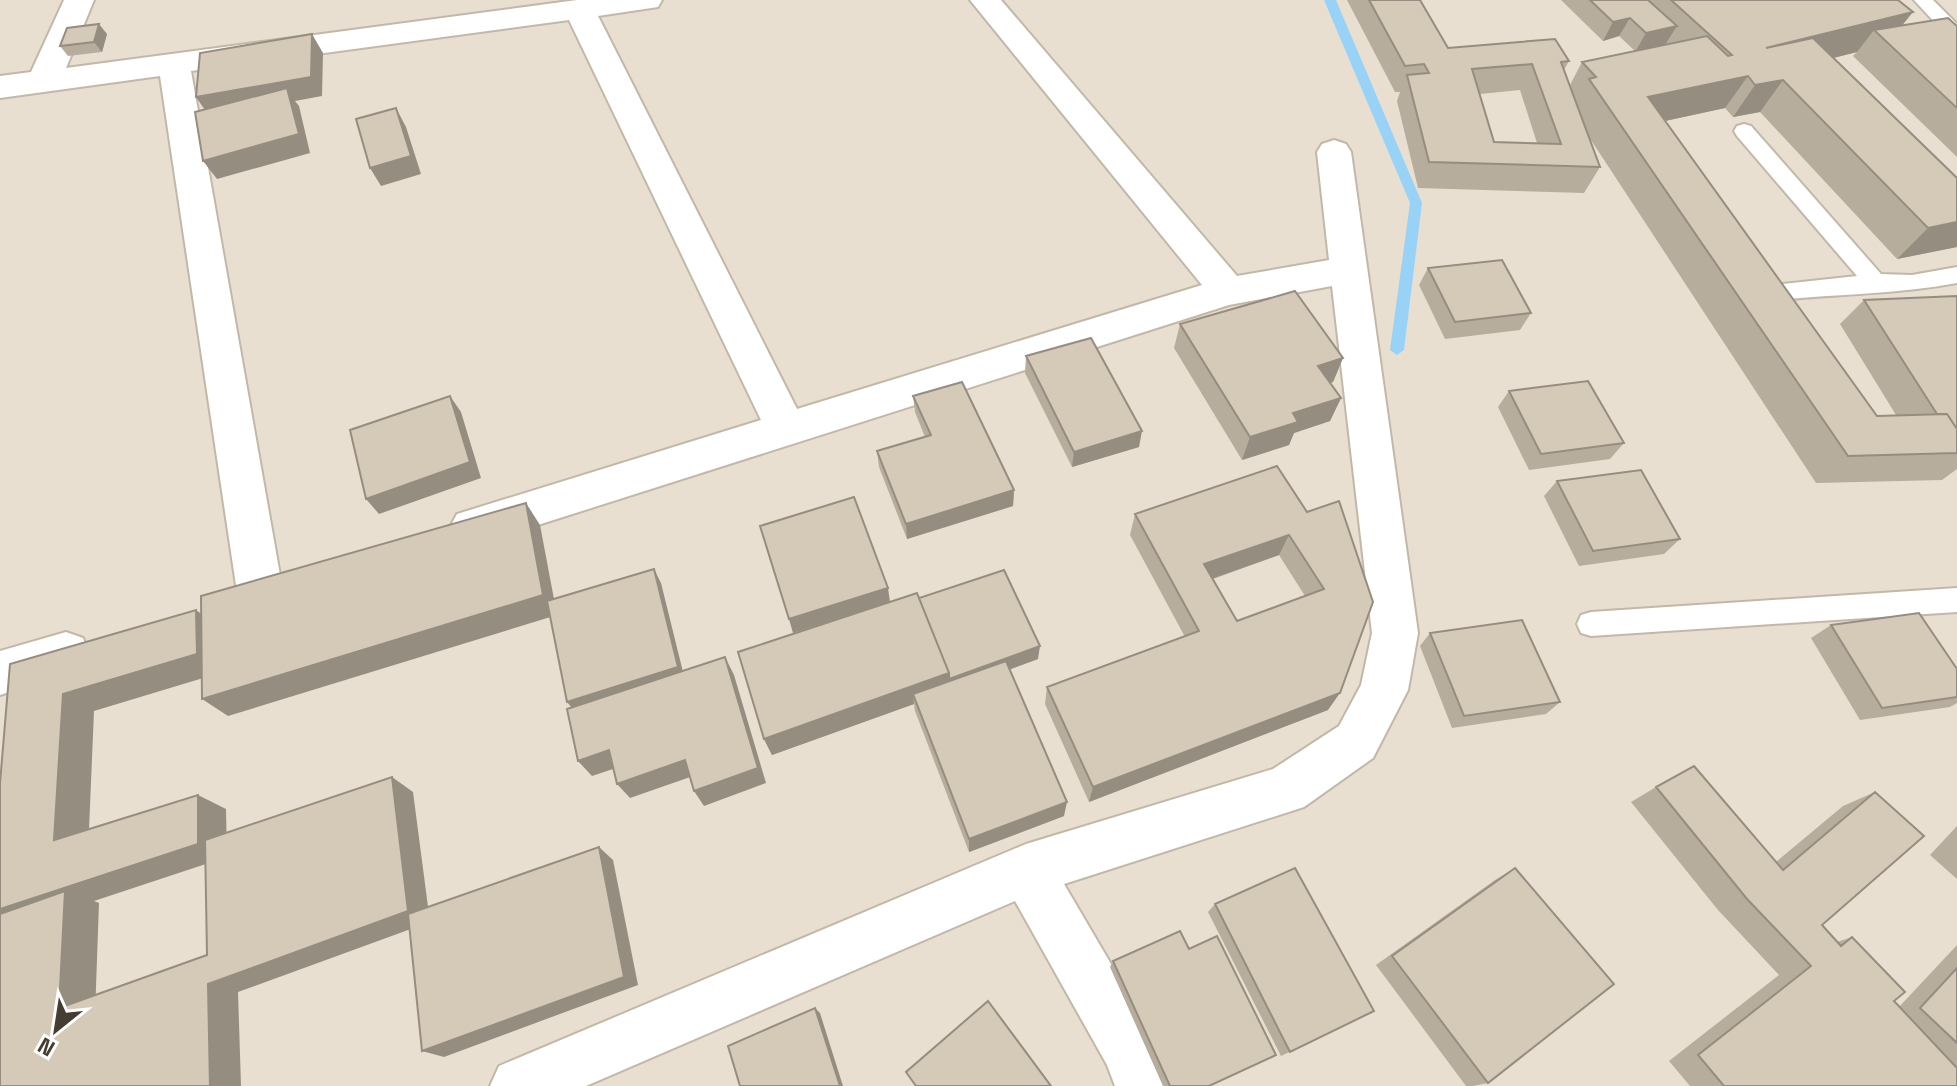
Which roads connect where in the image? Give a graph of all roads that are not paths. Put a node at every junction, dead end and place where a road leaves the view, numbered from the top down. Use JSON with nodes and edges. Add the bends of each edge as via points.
{"nodes":[{"id":1,"x":79,"y":0,"type":"edge"},
{"id":2,"x":647,"y":0,"type":"edge"},
{"id":3,"x":985,"y":0,"type":"edge"},
{"id":4,"x":1923,"y":0,"type":"edge"},
{"id":5,"x":579,"y":9,"type":"junction"},
{"id":6,"x":1957,"y":35,"type":"edge"},
{"id":7,"x":174,"y":64,"type":"junction"},
{"id":8,"x":44,"y":81,"type":"junction"},
{"id":9,"x":0,"y":87,"type":"edge"},
{"id":10,"x":1744,"y":131,"type":"dead end"},
{"id":11,"x":1334,"y":152,"type":"dead end"},
{"id":12,"x":1348,"y":270,"type":"junction"},
{"id":13,"x":1957,"y":275,"type":"edge"},
{"id":14,"x":1875,"y":282,"type":"junction"},
{"id":15,"x":1228,"y":291,"type":"junction"},
{"id":16,"x":1778,"y":317,"type":"edge"},
{"id":17,"x":786,"y":429,"type":"junction"},
{"id":18,"x":441,"y":536,"type":"edge"},
{"id":19,"x":1957,"y":600,"type":"edge"},
{"id":20,"x":217,"y":606,"type":"edge"},
{"id":21,"x":1591,"y":624,"type":"dead end"},
{"id":22,"x":101,"y":642,"type":"edge"},
{"id":23,"x":0,"y":673,"type":"edge"},
{"id":24,"x":1026,"y":870,"type":"junction"},
{"id":25,"x":519,"y":1086,"type":"edge"},
{"id":26,"x":1144,"y":1086,"type":"edge"}],
"edges":[{"from":1,"to":8,"type":"street"},
{"from":2,"to":5,"type":"street"},
{"from":3,"to":15,"type":"street"},
{"from":4,"to":6,"type":"lane"},
{"from":5,"to":7,"type":"street"},
{"from":5,"to":17,"type":"street"},
{"from":7,"to":8,"type":"street"},
{"from":7,"to":20,"type":"street","via":[[275,588]]},
{"from":8,"to":9,"type":"street"},
{"from":10,"to":14,"type":"lane"},
{"from":11,"to":12,"type":"street"},
{"from":12,"to":15,"type":"street"},
{"from":12,"to":24,"type":"street","via":[[1395,633],[1384,690],[1356,742],[1286,790]]},
{"from":13,"to":14,"type":"lane","via":[[1912,283]]},
{"from":14,"to":16,"type":"lane","via":[[1758,287]]},
{"from":15,"to":17,"type":"street"},
{"from":17,"to":18,"type":"street"},
{"from":19,"to":21,"type":"lane"},
{"from":22,"to":23,"type":"street"},
{"from":24,"to":25,"type":"street"},
{"from":24,"to":26,"type":"street","via":[[1128,1047]]}]}
